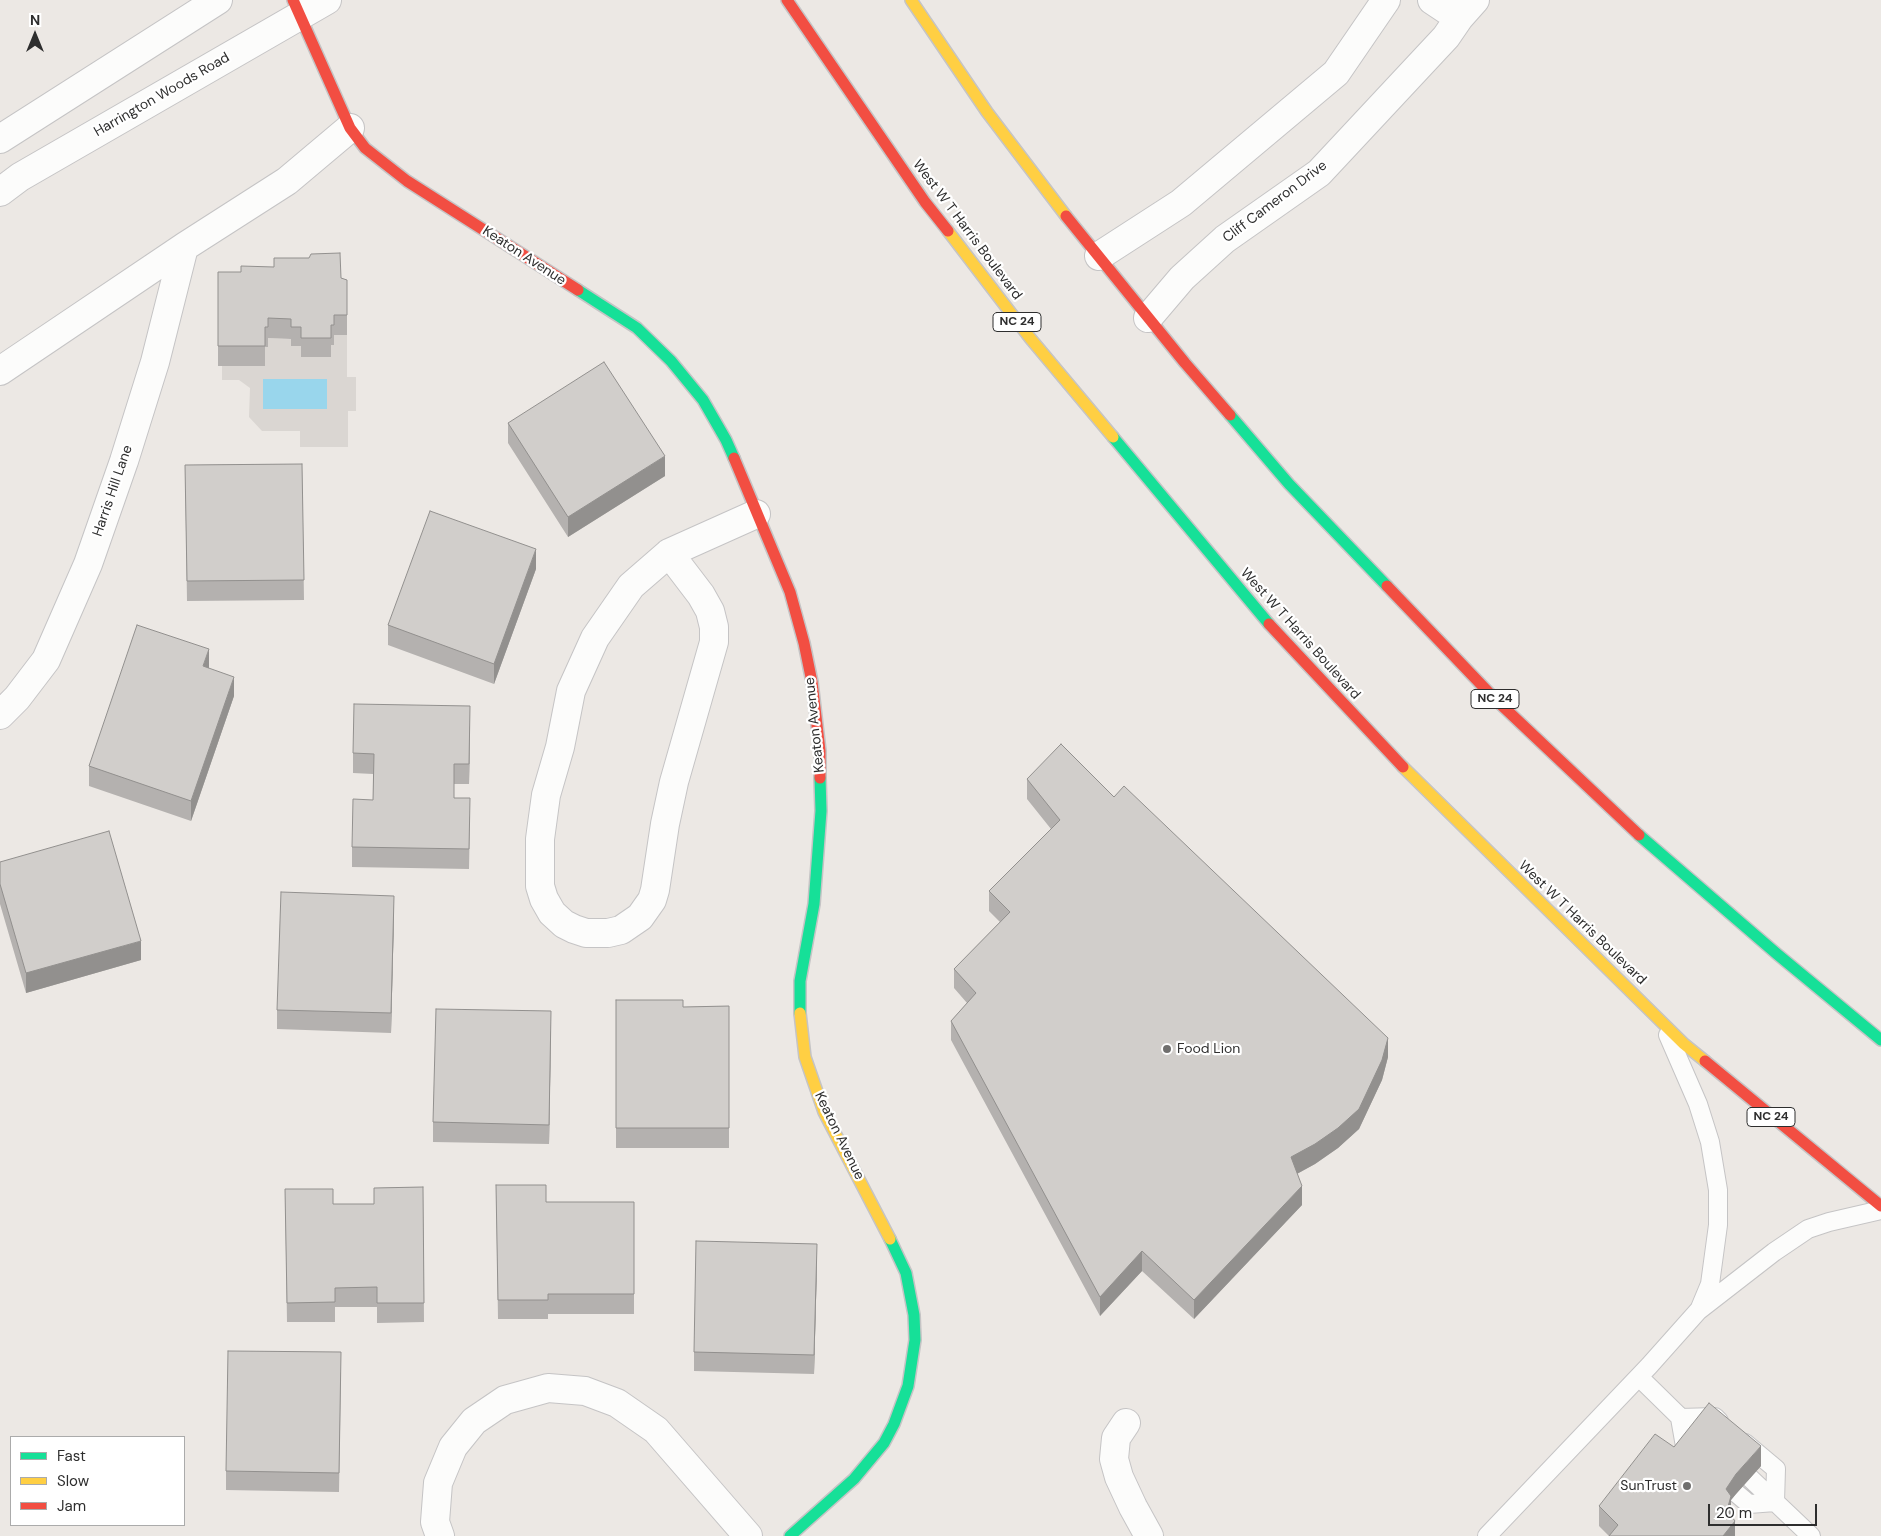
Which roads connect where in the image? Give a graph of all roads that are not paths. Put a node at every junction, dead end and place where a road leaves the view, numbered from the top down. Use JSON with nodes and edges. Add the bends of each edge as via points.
{"nodes":[{"id":1,"x":218,"y":0,"type":"edge"},
{"id":2,"x":326,"y":0,"type":"edge"},
{"id":3,"x":787,"y":0,"type":"edge"},
{"id":4,"x":911,"y":0,"type":"edge"},
{"id":5,"x":1386,"y":0,"type":"edge"},
{"id":6,"x":1432,"y":0,"type":"edge"},
{"id":7,"x":296,"y":7,"type":"edge"},
{"id":8,"x":1467,"y":9,"type":"edge"},
{"id":9,"x":350,"y":128,"type":"junction"},
{"id":10,"x":0,"y":139,"type":"edge"},
{"id":11,"x":0,"y":192,"type":"edge"},
{"id":12,"x":184,"y":247,"type":"junction"},
{"id":13,"x":1099,"y":256,"type":"junction"},
{"id":14,"x":1148,"y":318,"type":"junction"},
{"id":15,"x":0,"y":371,"type":"edge"},
{"id":16,"x":756,"y":514,"type":"junction"},
{"id":17,"x":669,"y":553,"type":"junction"},
{"id":18,"x":0,"y":715,"type":"edge"},
{"id":19,"x":1664,"y":1025,"type":"junction"},
{"id":20,"x":1881,"y":1040,"type":"edge"},
{"id":21,"x":1881,"y":1206,"type":"edge"},
{"id":22,"x":1881,"y":1210,"type":"edge"},
{"id":23,"x":1698,"y":1311,"type":"junction"},
{"id":24,"x":1638,"y":1378,"type":"junction"},
{"id":25,"x":1680,"y":1418,"type":"junction"},
{"id":26,"x":1126,"y":1423,"type":"dead end"},
{"id":27,"x":1700,"y":1436,"type":"edge"},
{"id":28,"x":1686,"y":1452,"type":"edge"},
{"id":29,"x":1750,"y":1478,"type":"edge"},
{"id":30,"x":1736,"y":1494,"type":"edge"},
{"id":31,"x":1775,"y":1502,"type":"junction"},
{"id":32,"x":440,"y":1536,"type":"edge"},
{"id":33,"x":748,"y":1536,"type":"edge"},
{"id":34,"x":790,"y":1536,"type":"edge"},
{"id":35,"x":1150,"y":1536,"type":"edge"},
{"id":36,"x":1487,"y":1536,"type":"edge"},
{"id":37,"x":1811,"y":1536,"type":"edge"}],
"edges":[{"from":1,"to":10,"type":"street"},
{"from":2,"to":7,"type":"street","name":"Harrington Woods Road"},
{"from":3,"to":19,"type":"main road","name":"West W T Harris Boulevard","number":"NC 24","via":[[925,202],[1030,338],[1271,626],[1380,744]]},
{"from":4,"to":13,"type":"main road","number":"NC 24","via":[[987,112]]},
{"from":5,"to":13,"type":"street","via":[[1336,73],[1181,203]]},
{"from":6,"to":8,"type":"street","name":"Cliff Cameron Drive"},
{"from":7,"to":9,"type":"main road","name":"Keaton Avenue"},
{"from":7,"to":11,"type":"street","name":"Harrington Woods Road"},
{"from":8,"to":14,"type":"street","name":"Cliff Cameron Drive","via":[[1446,37],[1319,173],[1226,239],[1182,278]]},
{"from":9,"to":12,"type":"street","via":[[287,181]]},
{"from":9,"to":16,"type":"main road","name":"Keaton Avenue","via":[[365,148],[407,181],[637,328],[651,341],[703,400],[726,440]]},
{"from":12,"to":15,"type":"street"},
{"from":12,"to":18,"type":"street","name":"Harris Hill Lane","via":[[155,362],[88,564],[46,660]]},
{"from":13,"to":14,"type":"main road","number":"NC 24"},
{"from":14,"to":20,"type":"main road","number":"NC 24","via":[[1289,484],[1494,698],[1621,819]]},
{"from":16,"to":17,"type":"street"},
{"from":16,"to":34,"type":"main road","name":"Keaton Avenue","via":[[790,592],[804,643],[820,751],[821,811],[814,904],[800,981],[806,1057],[824,1112],[906,1273],[915,1332],[908,1386],[884,1443],[854,1479]]},
{"from":17,"to":17,"type":"street","via":[[710,611],[714,642],[674,782],[652,900],[640,917],[621,930],[586,933],[569,926],[552,913],[540,886],[540,839],[546,795],[571,691],[595,638],[631,586]]},
{"from":19,"to":21,"type":"main road","name":"West W T Harris Boulevard","number":"NC 24"},
{"from":19,"to":23,"type":"lane","via":[[1698,1104],[1710,1142],[1718,1190],[1718,1225],[1710,1284]]},
{"from":22,"to":23,"type":"lane","via":[[1808,1229]]},
{"from":23,"to":24,"type":"lane"},
{"from":24,"to":25,"type":"lane"},
{"from":24,"to":36,"type":"lane"},
{"from":25,"to":27,"type":"lane"},
{"from":25,"to":28,"type":"lane"},
{"from":25,"to":31,"type":"lane","via":[[1715,1417],[1776,1469]]},
{"from":26,"to":35,"type":"street","via":[[1116,1438],[1114,1459],[1123,1485]]},
{"from":29,"to":31,"type":"lane"},
{"from":30,"to":31,"type":"lane","via":[[1748,1504]]},
{"from":31,"to":37,"type":"lane"},
{"from":32,"to":33,"type":"street","via":[[436,1522],[438,1483],[453,1447],[474,1421],[505,1400],[548,1388],[593,1394],[617,1404],[656,1430]]}]}
